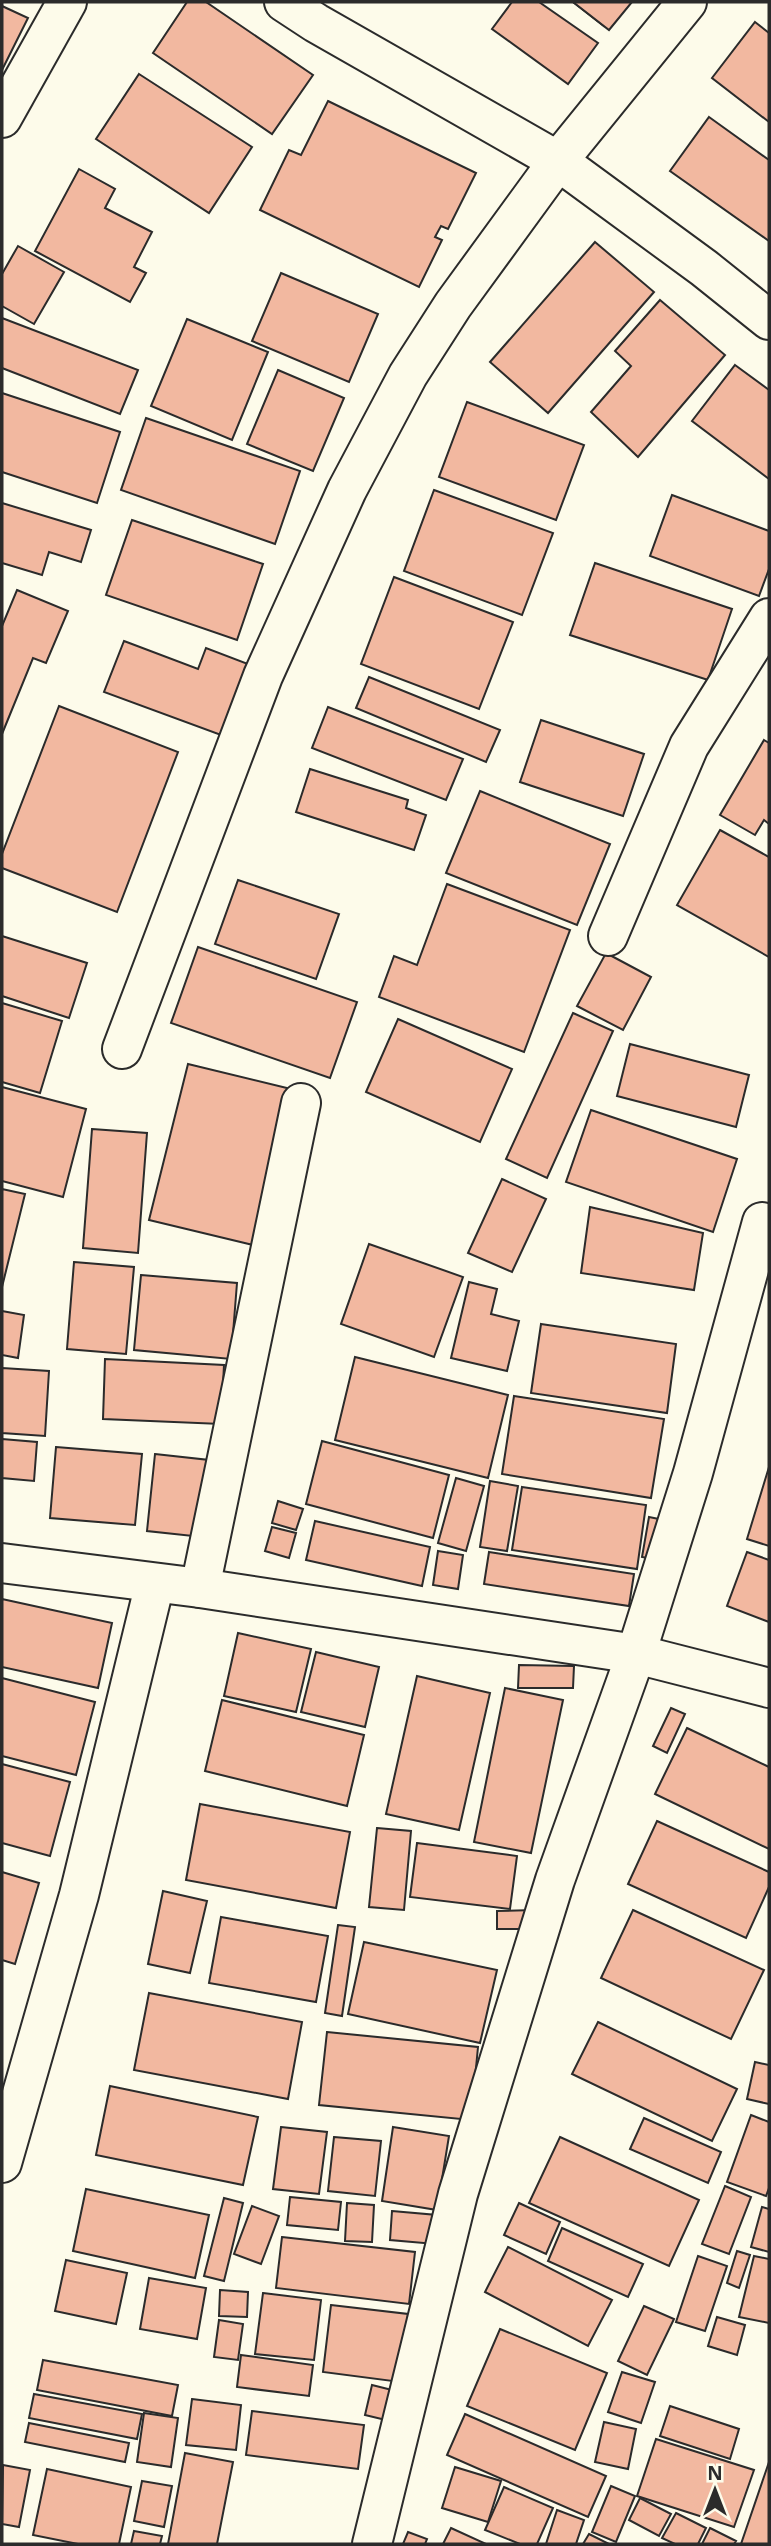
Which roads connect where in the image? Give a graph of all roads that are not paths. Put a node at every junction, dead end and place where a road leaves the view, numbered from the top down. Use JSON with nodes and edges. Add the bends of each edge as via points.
{"nodes":[{"id":1,"x":67,"y":2,"type":"edge"},
{"id":2,"x":284,"y":2,"type":"edge"},
{"id":3,"x":687,"y":2,"type":"edge"},
{"id":4,"x":2,"y":118,"type":"edge"},
{"id":5,"x":558,"y":161,"type":"junction"},
{"id":6,"x":769,"y":320,"type":"edge"},
{"id":7,"x":769,"y":618,"type":"edge"},
{"id":8,"x":608,"y":936,"type":"dead end"},
{"id":9,"x":122,"y":1049,"type":"dead end"},
{"id":10,"x":301,"y":1103,"type":"dead end"},
{"id":11,"x":762,"y":1222,"type":"dead end"},
{"id":12,"x":2,"y":1563,"type":"edge"},
{"id":13,"x":155,"y":1583,"type":"junction"},
{"id":14,"x":200,"y":1588,"type":"junction"},
{"id":15,"x":636,"y":1654,"type":"junction"},
{"id":16,"x":769,"y":1688,"type":"edge"},
{"id":17,"x":2,"y":2163,"type":"edge"},
{"id":18,"x":372,"y":2544,"type":"edge"}],
"edges":[{"from":1,"to":4,"type":"street"},
{"from":2,"to":5,"type":"street"},
{"from":3,"to":5,"type":"street"},
{"from":5,"to":6,"type":"street"},
{"from":5,"to":9,"type":"street","via":[[408,374],[347,490],[263,676]]},
{"from":7,"to":8,"type":"street","via":[[689,746]]},
{"from":10,"to":14,"type":"street"},
{"from":11,"to":15,"type":"street","via":[[693,1473]]},
{"from":12,"to":13,"type":"street"},
{"from":13,"to":14,"type":"street"},
{"from":13,"to":17,"type":"street","via":[[79,1895]]},
{"from":14,"to":15,"type":"street"},
{"from":15,"to":16,"type":"street"},
{"from":15,"to":18,"type":"street","via":[[555,1880],[458,2194]]}]}
